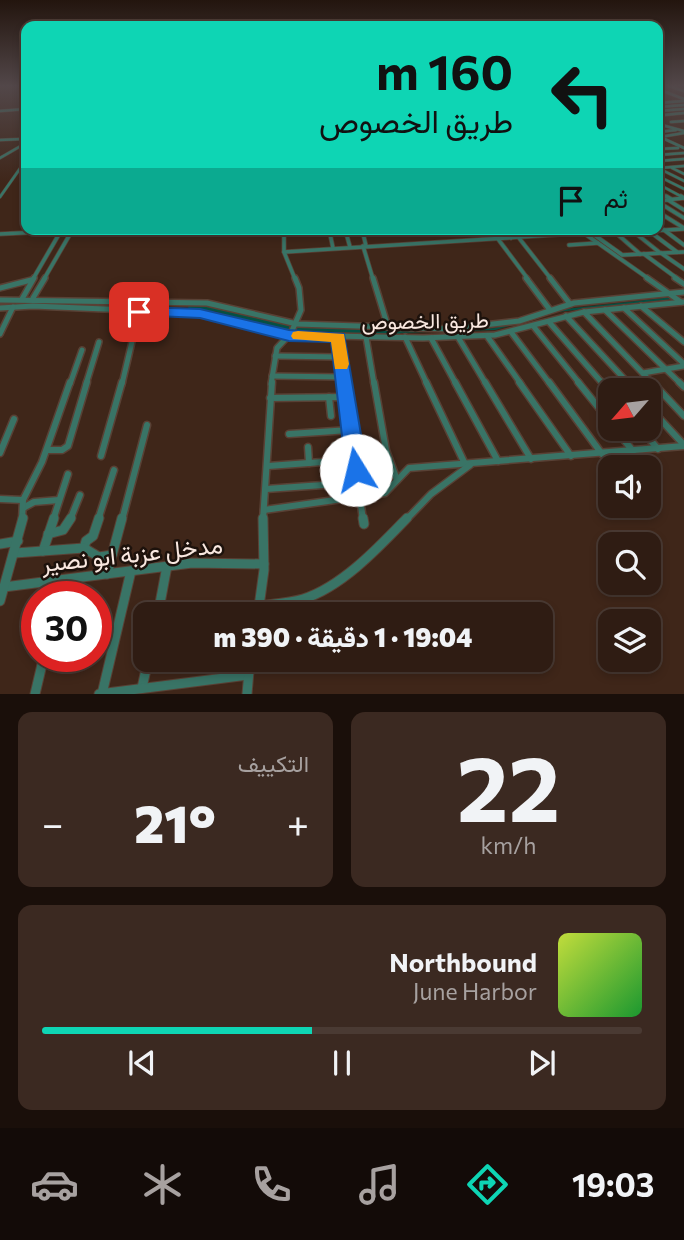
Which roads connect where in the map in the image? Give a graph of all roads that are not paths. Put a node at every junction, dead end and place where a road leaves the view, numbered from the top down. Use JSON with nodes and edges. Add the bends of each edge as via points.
{"nodes":[{"id":1,"x":671,"y":122,"type":"dead end"},
{"id":2,"x":663,"y":126,"type":"edge"},
{"id":3,"x":667,"y":126,"type":"junction"},
{"id":4,"x":684,"y":128,"type":"edge"},
{"id":5,"x":679,"y":129,"type":"junction"},
{"id":6,"x":663,"y":134,"type":"edge"},
{"id":7,"x":663,"y":134,"type":"edge"},
{"id":8,"x":663,"y":138,"type":"edge"},
{"id":9,"x":21,"y":139,"type":"edge"},
{"id":10,"x":663,"y":139,"type":"edge"},
{"id":11,"x":0,"y":140,"type":"edge"},
{"id":12,"x":684,"y":140,"type":"edge"},
{"id":13,"x":671,"y":142,"type":"junction"},
{"id":14,"x":21,"y":146,"type":"edge"},
{"id":15,"x":663,"y":149,"type":"edge"},
{"id":16,"x":683,"y":149,"type":"edge"},
{"id":17,"x":663,"y":154,"type":"edge"},
{"id":18,"x":0,"y":158,"type":"edge"},
{"id":19,"x":684,"y":159,"type":"edge"},
{"id":20,"x":663,"y":161,"type":"edge"},
{"id":21,"x":21,"y":166,"type":"edge"},
{"id":22,"x":684,"y":166,"type":"edge"},
{"id":23,"x":670,"y":167,"type":"junction"},
{"id":24,"x":663,"y":168,"type":"edge"},
{"id":25,"x":663,"y":170,"type":"edge"},
{"id":26,"x":16,"y":173,"type":"junction"},
{"id":27,"x":21,"y":173,"type":"edge"},
{"id":28,"x":684,"y":174,"type":"edge"},
{"id":29,"x":663,"y":178,"type":"edge"},
{"id":30,"x":684,"y":181,"type":"edge"},
{"id":31,"x":663,"y":187,"type":"edge"},
{"id":32,"x":684,"y":189,"type":"edge"},
{"id":33,"x":663,"y":196,"type":"edge"},
{"id":34,"x":0,"y":197,"type":"edge"},
{"id":35,"x":683,"y":198,"type":"edge"},
{"id":36,"x":669,"y":200,"type":"junction"},
{"id":37,"x":663,"y":201,"type":"edge"},
{"id":38,"x":663,"y":205,"type":"edge"},
{"id":39,"x":684,"y":210,"type":"edge"},
{"id":40,"x":663,"y":215,"type":"edge"},
{"id":41,"x":684,"y":218,"type":"edge"},
{"id":42,"x":663,"y":227,"type":"edge"},
{"id":43,"x":684,"y":229,"type":"edge"},
{"id":44,"x":666,"y":230,"type":"junction"},
{"id":45,"x":21,"y":233,"type":"edge"},
{"id":46,"x":0,"y":234,"type":"edge"},
{"id":47,"x":59,"y":235,"type":"edge"},
{"id":48,"x":70,"y":235,"type":"edge"},
{"id":49,"x":284,"y":235,"type":"edge"},
{"id":50,"x":330,"y":235,"type":"edge"},
{"id":51,"x":347,"y":235,"type":"edge"},
{"id":52,"x":363,"y":235,"type":"edge"},
{"id":53,"x":509,"y":235,"type":"edge"},
{"id":54,"x":543,"y":235,"type":"edge"},
{"id":55,"x":589,"y":235,"type":"edge"},
{"id":56,"x":594,"y":235,"type":"edge"},
{"id":57,"x":623,"y":235,"type":"edge"},
{"id":58,"x":640,"y":235,"type":"edge"},
{"id":59,"x":658,"y":235,"type":"edge"},
{"id":60,"x":511,"y":238,"type":"junction"},
{"id":61,"x":519,"y":238,"type":"junction"},
{"id":62,"x":498,"y":239,"type":"junction"},
{"id":63,"x":598,"y":243,"type":"junction"},
{"id":64,"x":684,"y":244,"type":"edge"},
{"id":65,"x":569,"y":245,"type":"dead end"},
{"id":66,"x":365,"y":246,"type":"junction"},
{"id":67,"x":350,"y":247,"type":"junction"},
{"id":68,"x":333,"y":248,"type":"junction"},
{"id":69,"x":284,"y":252,"type":"junction"},
{"id":70,"x":660,"y":253,"type":"junction"},
{"id":71,"x":681,"y":253,"type":"edge"},
{"id":72,"x":642,"y":254,"type":"junction"},
{"id":73,"x":622,"y":255,"type":"junction"},
{"id":74,"x":684,"y":269,"type":"edge"},
{"id":75,"x":31,"y":280,"type":"junction"},
{"id":76,"x":684,"y":284,"type":"edge"},
{"id":77,"x":0,"y":288,"type":"edge"},
{"id":78,"x":684,"y":292,"type":"edge"},
{"id":79,"x":672,"y":293,"type":"junction"},
{"id":80,"x":33,"y":298,"type":"junction"},
{"id":81,"x":22,"y":299,"type":"junction"},
{"id":82,"x":0,"y":300,"type":"edge"},
{"id":83,"x":683,"y":302,"type":"edge"},
{"id":84,"x":570,"y":304,"type":"junction"},
{"id":85,"x":640,"y":305,"type":"junction"},
{"id":86,"x":13,"y":307,"type":"junction"},
{"id":87,"x":0,"y":308,"type":"edge"},
{"id":88,"x":624,"y":308,"type":"junction"},
{"id":89,"x":550,"y":310,"type":"junction"},
{"id":90,"x":604,"y":310,"type":"junction"},
{"id":91,"x":139,"y":312,"type":"junction"},
{"id":92,"x":584,"y":312,"type":"junction"},
{"id":93,"x":566,"y":316,"type":"junction"},
{"id":94,"x":549,"y":322,"type":"junction"},
{"id":95,"x":296,"y":325,"type":"junction"},
{"id":96,"x":388,"y":327,"type":"junction"},
{"id":97,"x":534,"y":327,"type":"junction"},
{"id":98,"x":512,"y":332,"type":"junction"},
{"id":99,"x":0,"y":334,"type":"edge"},
{"id":100,"x":290,"y":334,"type":"junction"},
{"id":101,"x":486,"y":336,"type":"junction"},
{"id":102,"x":338,"y":337,"type":"junction"},
{"id":103,"x":366,"y":337,"type":"junction"},
{"id":104,"x":405,"y":337,"type":"junction"},
{"id":105,"x":458,"y":337,"type":"junction"},
{"id":106,"x":431,"y":338,"type":"junction"},
{"id":107,"x":99,"y":342,"type":"dead end"},
{"id":108,"x":684,"y":342,"type":"edge"},
{"id":109,"x":82,"y":350,"type":"dead end"},
{"id":110,"x":275,"y":356,"type":"junction"},
{"id":111,"x":340,"y":357,"type":"junction"},
{"id":112,"x":684,"y":365,"type":"edge"},
{"id":113,"x":666,"y":369,"type":"junction"},
{"id":114,"x":643,"y":373,"type":"junction"},
{"id":115,"x":272,"y":376,"type":"junction"},
{"id":116,"x":343,"y":377,"type":"junction"},
{"id":117,"x":598,"y":378,"type":"edge"},
{"id":118,"x":623,"y":378,"type":"edge"},
{"id":119,"x":684,"y":387,"type":"edge"},
{"id":120,"x":329,"y":397,"type":"junction"},
{"id":121,"x":345,"y":397,"type":"junction"},
{"id":122,"x":270,"y":398,"type":"junction"},
{"id":123,"x":598,"y":407,"type":"edge"},
{"id":124,"x":331,"y":416,"type":"dead end"},
{"id":125,"x":684,"y":416,"type":"edge"},
{"id":126,"x":14,"y":419,"type":"dead end"},
{"id":127,"x":662,"y":421,"type":"edge"},
{"id":128,"x":147,"y":425,"type":"dead end"},
{"id":129,"x":350,"y":430,"type":"junction"},
{"id":130,"x":289,"y":434,"type":"dead end"},
{"id":131,"x":625,"y":441,"type":"edge"},
{"id":132,"x":651,"y":441,"type":"edge"},
{"id":133,"x":352,"y":444,"type":"junction"},
{"id":134,"x":684,"y":445,"type":"edge"},
{"id":135,"x":308,"y":447,"type":"dead end"},
{"id":136,"x":658,"y":449,"type":"junction"},
{"id":137,"x":47,"y":450,"type":"junction"},
{"id":138,"x":633,"y":451,"type":"junction"},
{"id":139,"x":0,"y":453,"type":"edge"},
{"id":140,"x":602,"y":453,"type":"junction"},
{"id":141,"x":102,"y":456,"type":"dead end"},
{"id":142,"x":571,"y":456,"type":"junction"},
{"id":143,"x":531,"y":459,"type":"junction"},
{"id":144,"x":336,"y":461,"type":"junction"},
{"id":145,"x":498,"y":461,"type":"junction"},
{"id":146,"x":309,"y":463,"type":"junction"},
{"id":147,"x":469,"y":464,"type":"junction"},
{"id":148,"x":268,"y":466,"type":"junction"},
{"id":149,"x":114,"y":470,"type":"dead end"},
{"id":150,"x":68,"y":474,"type":"dead end"},
{"id":151,"x":397,"y":480,"type":"junction"},
{"id":152,"x":266,"y":489,"type":"junction"},
{"id":153,"x":80,"y":495,"type":"dead end"},
{"id":154,"x":360,"y":496,"type":"junction"},
{"id":155,"x":0,"y":499,"type":"edge"},
{"id":156,"x":59,"y":500,"type":"junction"},
{"id":157,"x":23,"y":504,"type":"junction"},
{"id":158,"x":264,"y":510,"type":"junction"},
{"id":159,"x":364,"y":524,"type":"dead end"},
{"id":160,"x":48,"y":534,"type":"junction"},
{"id":161,"x":18,"y":541,"type":"junction"},
{"id":162,"x":0,"y":544,"type":"edge"},
{"id":163,"x":84,"y":548,"type":"junction"},
{"id":164,"x":43,"y":551,"type":"junction"},
{"id":165,"x":15,"y":553,"type":"junction"},
{"id":166,"x":113,"y":555,"type":"junction"},
{"id":167,"x":264,"y":564,"type":"junction"},
{"id":168,"x":167,"y":566,"type":"junction"},
{"id":169,"x":131,"y":571,"type":"junction"},
{"id":170,"x":107,"y":574,"type":"junction"},
{"id":171,"x":63,"y":580,"type":"joint"},
{"id":172,"x":4,"y":587,"type":"junction"},
{"id":173,"x":0,"y":601,"type":"edge"},
{"id":174,"x":160,"y":602,"type":"edge"},
{"id":175,"x":259,"y":602,"type":"edge"},
{"id":176,"x":292,"y":602,"type":"edge"},
{"id":177,"x":40,"y":672,"type":"edge"},
{"id":178,"x":145,"y":672,"type":"edge"},
{"id":179,"x":248,"y":672,"type":"edge"},
{"id":180,"x":248,"y":675,"type":"junction"},
{"id":181,"x":142,"y":688,"type":"junction"},
{"id":182,"x":35,"y":694,"type":"edge"},
{"id":183,"x":101,"y":694,"type":"edge"},
{"id":184,"x":247,"y":694,"type":"edge"}],
"edges":[{"from":1,"to":4,"type":"street"},
{"from":2,"to":3,"type":"street"},
{"from":3,"to":4,"type":"street"},
{"from":3,"to":5,"type":"street"},
{"from":4,"to":5,"type":"street"},
{"from":4,"to":6,"type":"street"},
{"from":5,"to":7,"type":"street"},
{"from":8,"to":13,"type":"street"},
{"from":9,"to":11,"type":"street"},
{"from":10,"to":16,"type":"street"},
{"from":12,"to":13,"type":"street"},
{"from":13,"to":16,"type":"street"},
{"from":14,"to":18,"type":"street"},
{"from":15,"to":16,"type":"street"},
{"from":16,"to":17,"type":"street"},
{"from":19,"to":20,"type":"street"},
{"from":21,"to":26,"type":"street"},
{"from":22,"to":23,"type":"street"},
{"from":23,"to":24,"type":"street"},
{"from":23,"to":28,"type":"street"},
{"from":25,"to":30,"type":"street"},
{"from":26,"to":27,"type":"street"},
{"from":26,"to":34,"type":"street"},
{"from":29,"to":32,"type":"street"},
{"from":31,"to":35,"type":"street"},
{"from":33,"to":36,"type":"street"},
{"from":35,"to":36,"type":"street"},
{"from":36,"to":37,"type":"street"},
{"from":36,"to":39,"type":"street"},
{"from":38,"to":41,"type":"street"},
{"from":40,"to":43,"type":"street"},
{"from":42,"to":44,"type":"street"},
{"from":43,"to":44,"type":"street"},
{"from":44,"to":64,"type":"street"},
{"from":45,"to":46,"type":"street"},
{"from":47,"to":75,"type":"street"},
{"from":48,"to":80,"type":"street"},
{"from":49,"to":69,"type":"street"},
{"from":50,"to":68,"type":"street"},
{"from":51,"to":67,"type":"street"},
{"from":52,"to":66,"type":"street"},
{"from":53,"to":60,"type":"street"},
{"from":54,"to":61,"type":"street"},
{"from":55,"to":63,"type":"street"},
{"from":56,"to":73,"type":"street"},
{"from":57,"to":72,"type":"street"},
{"from":58,"to":70,"type":"street"},
{"from":59,"to":71,"type":"street"},
{"from":60,"to":61,"type":"street"},
{"from":60,"to":62,"type":"street"},
{"from":61,"to":84,"type":"street"},
{"from":62,"to":66,"type":"street"},
{"from":62,"to":89,"type":"street"},
{"from":63,"to":65,"type":"street"},
{"from":63,"to":79,"type":"street"},
{"from":66,"to":67,"type":"street"},
{"from":66,"to":96,"type":"street"},
{"from":67,"to":68,"type":"street"},
{"from":68,"to":69,"type":"street"},
{"from":69,"to":95,"type":"street","via":[[301,295]]},
{"from":70,"to":71,"type":"street"},
{"from":70,"to":72,"type":"street"},
{"from":70,"to":74,"type":"street"},
{"from":72,"to":73,"type":"street"},
{"from":72,"to":76,"type":"street"},
{"from":73,"to":79,"type":"street"},
{"from":75,"to":77,"type":"street"},
{"from":75,"to":81,"type":"street"},
{"from":78,"to":79,"type":"street"},
{"from":79,"to":83,"type":"street"},
{"from":79,"to":84,"type":"street"},
{"from":80,"to":81,"type":"street"},
{"from":80,"to":95,"type":"street","via":[[207,303]]},
{"from":81,"to":82,"type":"street"},
{"from":83,"to":85,"type":"street","name":"طريق الخصوص"},
{"from":84,"to":89,"type":"street"},
{"from":85,"to":88,"type":"street","name":"طريق الخصوص"},
{"from":85,"to":108,"type":"street"},
{"from":86,"to":87,"type":"street","name":"طريق الخصوص"},
{"from":86,"to":91,"type":"street","name":"طريق الخصوص"},
{"from":86,"to":99,"type":"street"},
{"from":88,"to":90,"type":"street","name":"طريق الخصوص"},
{"from":88,"to":112,"type":"street"},
{"from":89,"to":96,"type":"street","via":[[519,321],[478,327]]},
{"from":90,"to":92,"type":"street","name":"طريق الخصوص"},
{"from":90,"to":113,"type":"street"},
{"from":91,"to":100,"type":"street","name":"طريق الخصوص","via":[[200,313]]},
{"from":91,"to":141,"type":"street"},
{"from":92,"to":93,"type":"street","name":"طريق الخصوص"},
{"from":92,"to":114,"type":"street"},
{"from":93,"to":94,"type":"street","name":"طريق الخصوص"},
{"from":93,"to":118,"type":"street"},
{"from":94,"to":97,"type":"street","name":"طريق الخصوص"},
{"from":94,"to":117,"type":"street"},
{"from":95,"to":96,"type":"street"},
{"from":95,"to":100,"type":"street"},
{"from":97,"to":98,"type":"street","name":"طريق الخصوص"},
{"from":97,"to":123,"type":"street"},
{"from":98,"to":101,"type":"street","name":"طريق الخصوص"},
{"from":98,"to":140,"type":"street"},
{"from":100,"to":102,"type":"street","name":"طريق الخصوص"},
{"from":100,"to":110,"type":"street"},
{"from":101,"to":105,"type":"street","name":"طريق الخصوص"},
{"from":101,"to":142,"type":"street"},
{"from":102,"to":103,"type":"street","name":"طريق الخصوص"},
{"from":102,"to":111,"type":"street"},
{"from":103,"to":104,"type":"street","name":"طريق الخصوص"},
{"from":103,"to":151,"type":"street","via":[[386,450]]},
{"from":104,"to":106,"type":"street","name":"طريق الخصوص"},
{"from":104,"to":147,"type":"street"},
{"from":105,"to":106,"type":"street","name":"طريق الخصوص"},
{"from":105,"to":143,"type":"street"},
{"from":106,"to":145,"type":"street"},
{"from":107,"to":137,"type":"street","via":[[68,446]]},
{"from":109,"to":137,"type":"street"},
{"from":110,"to":111,"type":"street"},
{"from":110,"to":115,"type":"street"},
{"from":111,"to":116,"type":"street"},
{"from":112,"to":113,"type":"street"},
{"from":113,"to":114,"type":"street"},
{"from":113,"to":119,"type":"street"},
{"from":114,"to":125,"type":"street"},
{"from":115,"to":116,"type":"street"},
{"from":115,"to":122,"type":"street"},
{"from":116,"to":121,"type":"street"},
{"from":120,"to":121,"type":"street"},
{"from":120,"to":122,"type":"street"},
{"from":120,"to":124,"type":"street"},
{"from":121,"to":129,"type":"street"},
{"from":122,"to":148,"type":"street"},
{"from":126,"to":139,"type":"street"},
{"from":127,"to":134,"type":"street"},
{"from":128,"to":166,"type":"street"},
{"from":129,"to":130,"type":"street"},
{"from":129,"to":133,"type":"street"},
{"from":131,"to":138,"type":"street"},
{"from":132,"to":136,"type":"street"},
{"from":133,"to":144,"type":"street","via":[[335,445]]},
{"from":133,"to":154,"type":"street"},
{"from":134,"to":136,"type":"street"},
{"from":135,"to":146,"type":"street"},
{"from":136,"to":138,"type":"street"},
{"from":137,"to":157,"type":"street"},
{"from":138,"to":140,"type":"street"},
{"from":140,"to":142,"type":"street"},
{"from":142,"to":143,"type":"street"},
{"from":143,"to":145,"type":"street"},
{"from":144,"to":146,"type":"street"},
{"from":144,"to":152,"type":"street","via":[[337,484]]},
{"from":145,"to":147,"type":"street"},
{"from":146,"to":148,"type":"street"},
{"from":147,"to":151,"type":"street","via":[[409,468]]},
{"from":147,"to":176,"type":"street","via":[[374,552],[322,592]]},
{"from":148,"to":152,"type":"street"},
{"from":149,"to":163,"type":"street","via":[[93,536]]},
{"from":150,"to":156,"type":"street"},
{"from":151,"to":154,"type":"street","via":[[387,492]]},
{"from":152,"to":158,"type":"street"},
{"from":153,"to":160,"type":"street","via":[[63,530]]},
{"from":154,"to":158,"type":"street"},
{"from":154,"to":159,"type":"street"},
{"from":155,"to":157,"type":"street"},
{"from":156,"to":157,"type":"street"},
{"from":156,"to":160,"type":"street"},
{"from":157,"to":161,"type":"street"},
{"from":158,"to":167,"type":"street"},
{"from":160,"to":164,"type":"street"},
{"from":161,"to":162,"type":"street"},
{"from":161,"to":165,"type":"street"},
{"from":163,"to":164,"type":"street"},
{"from":163,"to":166,"type":"street","via":[[99,557]]},
{"from":164,"to":165,"type":"street"},
{"from":165,"to":172,"type":"street"},
{"from":166,"to":170,"type":"street"},
{"from":167,"to":168,"type":"street","name":"مدخل عزبة ابو نصير"},
{"from":167,"to":175,"type":"street"},
{"from":168,"to":169,"type":"street","name":"مدخل عزبة ابو نصير"},
{"from":168,"to":174,"type":"street"},
{"from":169,"to":170,"type":"street","name":"مدخل عزبة ابو نصير"},
{"from":169,"to":183,"type":"street"},
{"from":170,"to":171,"type":"street","name":"مدخل عزبة ابو نصير"},
{"from":171,"to":172,"type":"street","name":"مدخل عزبة ابو نصير"},
{"from":172,"to":173,"type":"street"},
{"from":177,"to":182,"type":"street"},
{"from":178,"to":181,"type":"street"},
{"from":179,"to":180,"type":"street"},
{"from":180,"to":181,"type":"street"},
{"from":180,"to":184,"type":"street"},
{"from":181,"to":183,"type":"street"}]}
